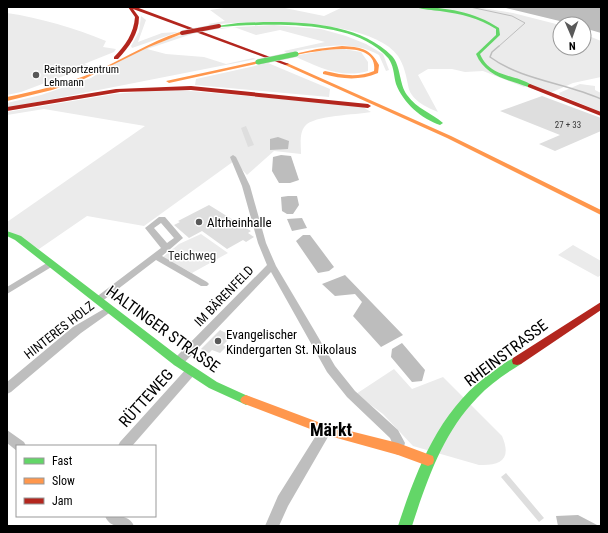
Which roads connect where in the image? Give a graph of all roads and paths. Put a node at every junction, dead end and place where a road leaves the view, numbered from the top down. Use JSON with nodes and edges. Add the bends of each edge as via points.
{"nodes":[{"id":1,"x":131,"y":7,"type":"edge"},
{"id":2,"x":141,"y":7,"type":"edge"},
{"id":3,"x":418,"y":7,"type":"edge"},
{"id":4,"x":106,"y":68,"type":"junction"},
{"id":5,"x":311,"y":69,"type":"junction"},
{"id":6,"x":116,"y":92,"type":"junction"},
{"id":7,"x":7,"y":99,"type":"edge"},
{"id":8,"x":7,"y":109,"type":"edge"},
{"id":9,"x":601,"y":114,"type":"edge"},
{"id":10,"x":417,"y":122,"type":"junction"},
{"id":11,"x":458,"y":134,"type":"junction"},
{"id":12,"x":233,"y":157,"type":"dead end"},
{"id":13,"x":601,"y":205,"type":"edge"},
{"id":14,"x":601,"y":213,"type":"edge"},
{"id":15,"x":7,"y":233,"type":"edge"},
{"id":16,"x":166,"y":248,"type":"dead end"},
{"id":17,"x":156,"y":256,"type":"junction"},
{"id":18,"x":50,"y":264,"type":"junction"},
{"id":19,"x":272,"y":266,"type":"junction"},
{"id":20,"x":204,"y":284,"type":"dead end"},
{"id":21,"x":7,"y":291,"type":"edge"},
{"id":22,"x":98,"y":300,"type":"junction"},
{"id":23,"x":601,"y":304,"type":"edge"},
{"id":24,"x":109,"y":309,"type":"junction"},
{"id":25,"x":178,"y":362,"type":"junction"},
{"id":26,"x":191,"y":371,"type":"junction"},
{"id":27,"x":7,"y":389,"type":"edge"},
{"id":28,"x":326,"y":430,"type":"junction"},
{"id":29,"x":7,"y":436,"type":"edge"},
{"id":30,"x":19,"y":445,"type":"edge"},
{"id":31,"x":125,"y":445,"type":"edge"},
{"id":32,"x":398,"y":449,"type":"junction"},
{"id":33,"x":428,"y":460,"type":"junction"},
{"id":34,"x":113,"y":517,"type":"edge"},
{"id":35,"x":126,"y":526,"type":"edge"},
{"id":36,"x":272,"y":526,"type":"edge"},
{"id":37,"x":405,"y":526,"type":"edge"}],
"edges":[{"from":1,"to":4,"type":"main road","via":[[138,18],[128,43]]},
{"from":1,"to":10,"type":"main road","via":[[255,52]]},
{"from":2,"to":5,"type":"main road"},
{"from":3,"to":9,"type":"main road","via":[[470,16],[492,24],[498,29],[498,35],[478,54],[480,62],[488,70]]},
{"from":4,"to":7,"type":"main road","via":[[68,84]]},
{"from":4,"to":11,"type":"main road","bridge":true,"via":[[148,44],[182,33],[219,26],[266,23],[303,25],[346,33],[372,42],[386,52],[391,58],[400,87],[407,99],[422,112]]},
{"from":5,"to":6,"type":"main road","bridge":true,"via":[[354,78],[372,75],[377,71],[378,65],[375,58],[368,53],[351,48],[328,48]]},
{"from":5,"to":11,"type":"main road"},
{"from":6,"to":8,"type":"main road"},
{"from":6,"to":10,"type":"main road","via":[[180,87],[351,103],[377,108]]},
{"from":10,"to":14,"type":"main road"},
{"from":11,"to":13,"type":"main road"},
{"from":12,"to":19,"type":"street","via":[[246,186],[257,228]]},
{"from":15,"to":18,"type":"main road","name":"HALTINGER STRASSE","via":[[18,238]]},
{"from":16,"to":17,"type":"street"},
{"from":17,"to":20,"type":"street"},
{"from":17,"to":22,"type":"street"},
{"from":18,"to":21,"type":"street"},
{"from":18,"to":22,"type":"main road","name":"HALTINGER STRASSE"},
{"from":19,"to":25,"type":"street","name":"IM BÄRENFELD"},
{"from":19,"to":32,"type":"street","via":[[331,369],[351,394],[394,434],[399,443]]},
{"from":22,"to":24,"type":"main road","name":"HALTINGER STRASSE"},
{"from":23,"to":33,"type":"main road","name":"RHEINSTRASSE","via":[[489,380],[461,409]]},
{"from":24,"to":25,"type":"main road","name":"HALTINGER STRASSE"},
{"from":24,"to":27,"type":"street","name":"HINTERES HOLZ","via":[[77,330]]},
{"from":25,"to":26,"type":"main road","name":"HALTINGER STRASSE"},
{"from":26,"to":28,"type":"main road","name":"HALTINGER STRASSE","via":[[234,396]]},
{"from":26,"to":31,"type":"street","name":"RÜTTEWEG"},
{"from":28,"to":32,"type":"main road","name":"HALTINGER STRASSE"},
{"from":28,"to":36,"type":"street","via":[[282,501]]},
{"from":29,"to":30,"type":"street"},
{"from":32,"to":33,"type":"main road","name":"HALTINGER STRASSE"},
{"from":33,"to":37,"type":"main road","name":"RHEINSTRASSE"},
{"from":34,"to":35,"type":"street"}]}
